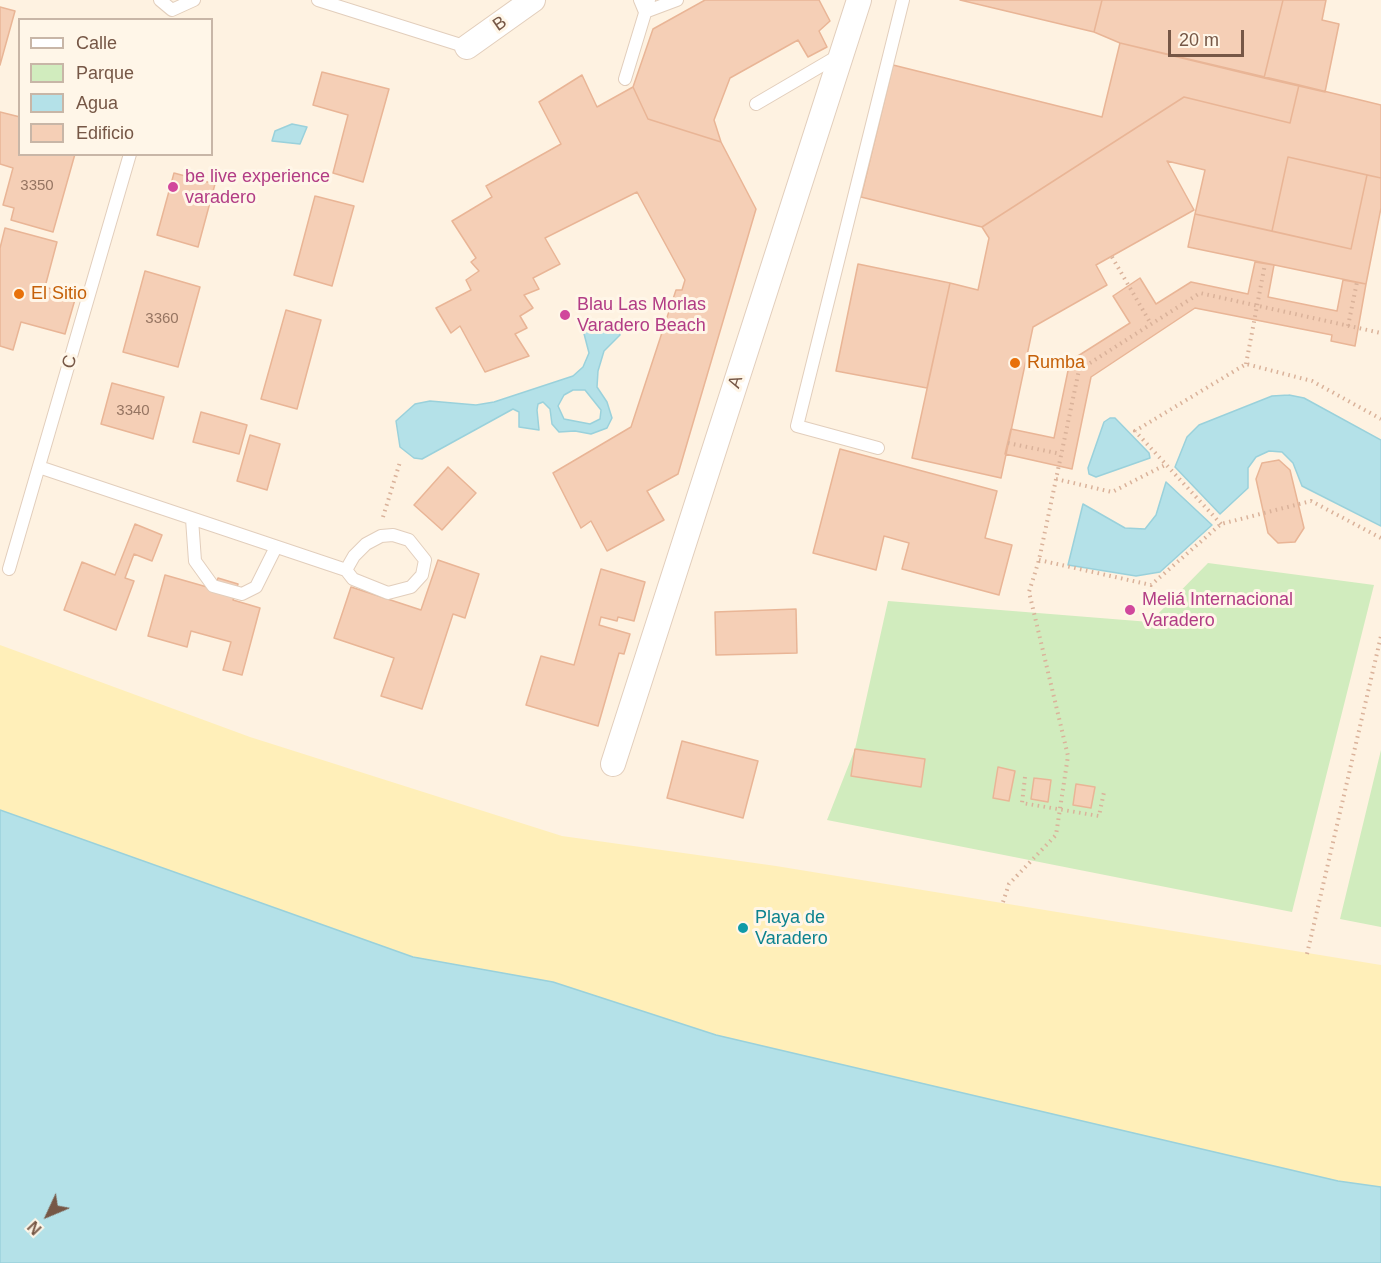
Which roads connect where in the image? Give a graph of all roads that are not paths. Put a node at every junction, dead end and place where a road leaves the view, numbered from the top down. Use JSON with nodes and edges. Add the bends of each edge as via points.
{"nodes":[{"id":1,"x":160,"y":0,"type":"edge"},
{"id":2,"x":194,"y":0,"type":"edge"},
{"id":3,"x":318,"y":0,"type":"edge"},
{"id":4,"x":532,"y":0,"type":"edge"},
{"id":5,"x":640,"y":0,"type":"edge"},
{"id":6,"x":677,"y":0,"type":"edge"},
{"id":7,"x":859,"y":0,"type":"edge"},
{"id":8,"x":903,"y":0,"type":"edge"},
{"id":9,"x":647,"y":6,"type":"edge"},
{"id":10,"x":170,"y":15,"type":"edge"},
{"id":11,"x":466,"y":47,"type":"joint"},
{"id":12,"x":842,"y":54,"type":"junction"},
{"id":13,"x":625,"y":79,"type":"dead end"},
{"id":14,"x":756,"y":104,"type":"dead end"},
{"id":15,"x":129,"y":156,"type":"edge"},
{"id":16,"x":878,"y":448,"type":"dead end"},
{"id":17,"x":39,"y":467,"type":"junction"},
{"id":18,"x":192,"y":519,"type":"junction"},
{"id":19,"x":276,"y":547,"type":"junction"},
{"id":20,"x":9,"y":568,"type":"dead end"},
{"id":21,"x":346,"y":570,"type":"junction"},
{"id":22,"x":613,"y":764,"type":"dead end"}],
"edges":[{"from":1,"to":10,"type":"lane"},
{"from":2,"to":10,"type":"lane"},
{"from":3,"to":11,"type":"lane"},
{"from":4,"to":11,"type":"street","name":"B"},
{"from":5,"to":9,"type":"lane"},
{"from":6,"to":9,"type":"lane"},
{"from":7,"to":12,"type":"street","name":"A"},
{"from":8,"to":16,"type":"lane","via":[[797,426]]},
{"from":9,"to":13,"type":"lane"},
{"from":12,"to":14,"type":"lane"},
{"from":12,"to":22,"type":"street","name":"A"},
{"from":15,"to":17,"type":"lane","name":"C"},
{"from":17,"to":18,"type":"lane"},
{"from":17,"to":20,"type":"lane","name":"C"},
{"from":18,"to":19,"type":"lane"},
{"from":18,"to":19,"type":"lane","via":[[195,561],[213,586],[242,594],[256,587]]},
{"from":19,"to":21,"type":"lane"},
{"from":21,"to":21,"type":"lane","via":[[353,579],[388,593],[411,587],[422,575],[424,560],[409,540],[381,536],[366,544]]}]}
